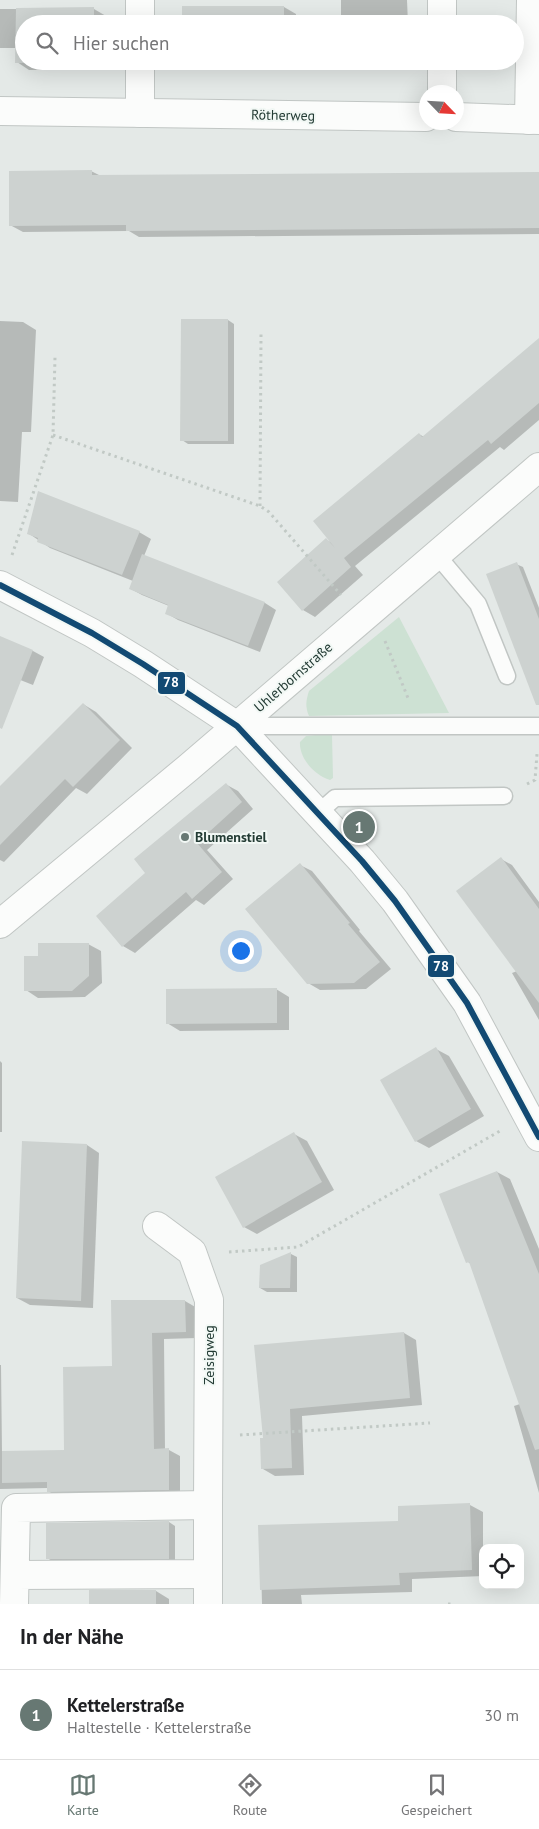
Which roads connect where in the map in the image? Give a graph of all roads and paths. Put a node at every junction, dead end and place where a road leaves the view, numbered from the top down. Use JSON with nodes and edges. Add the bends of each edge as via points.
{"nodes":[{"id":1,"x":140,"y":0,"type":"edge"},
{"id":2,"x":442,"y":0,"type":"edge"},
{"id":3,"x":531,"y":0,"type":"edge"},
{"id":4,"x":140,"y":15,"type":"edge"},
{"id":5,"x":442,"y":15,"type":"edge"},
{"id":6,"x":140,"y":70,"type":"edge"},
{"id":7,"x":442,"y":70,"type":"edge"},
{"id":8,"x":442,"y":85,"type":"edge"},
{"id":9,"x":0,"y":111,"type":"edge"},
{"id":10,"x":140,"y":113,"type":"junction"},
{"id":11,"x":419,"y":117,"type":"edge"},
{"id":12,"x":464,"y":117,"type":"edge"},
{"id":13,"x":534,"y":120,"type":"edge"},
{"id":14,"x":261,"y":334,"type":"dead end"},
{"id":15,"x":55,"y":357,"type":"dead end"},
{"id":16,"x":53,"y":435,"type":"junction"},
{"id":17,"x":539,"y":467,"type":"edge"},
{"id":18,"x":260,"y":506,"type":"junction"},
{"id":19,"x":436,"y":554,"type":"junction"},
{"id":20,"x":12,"y":556,"type":"dead end"},
{"id":21,"x":0,"y":584,"type":"edge"},
{"id":22,"x":343,"y":596,"type":"dead end"},
{"id":23,"x":382,"y":636,"type":"dead end"},
{"id":24,"x":507,"y":676,"type":"dead end"},
{"id":25,"x":418,"y":725,"type":"junction"},
{"id":26,"x":236,"y":726,"type":"junction"},
{"id":27,"x":539,"y":726,"type":"edge"},
{"id":28,"x":538,"y":745,"type":"edge"},
{"id":29,"x":504,"y":796,"type":"joint"},
{"id":30,"x":318,"y":813,"type":"junction"},
{"id":31,"x":0,"y":924,"type":"edge"},
{"id":32,"x":502,"y":1130,"type":"dead end"},
{"id":33,"x":539,"y":1136,"type":"edge"},
{"id":34,"x":157,"y":1226,"type":"dead end"},
{"id":35,"x":229,"y":1252,"type":"dead end"},
{"id":36,"x":430,"y":1423,"type":"dead end"},
{"id":37,"x":239,"y":1436,"type":"dead end"},
{"id":38,"x":208,"y":1505,"type":"junction"},
{"id":39,"x":208,"y":1574,"type":"junction"},
{"id":40,"x":15,"y":1575,"type":"junction"},
{"id":41,"x":14,"y":1604,"type":"edge"},
{"id":42,"x":208,"y":1604,"type":"edge"},
{"id":43,"x":448,"y":1604,"type":"edge"},
{"id":44,"x":453,"y":1604,"type":"edge"}],
"edges":[{"from":1,"to":4,"type":"street"},
{"from":2,"to":5,"type":"street"},
{"from":3,"to":13,"type":"street"},
{"from":6,"to":10,"type":"street"},
{"from":7,"to":8,"type":"street"},
{"from":9,"to":10,"type":"street","name":"Rötherweg"},
{"from":10,"to":11,"type":"street","name":"Rötherweg"},
{"from":12,"to":13,"type":"street"},
{"from":14,"to":18,"type":"path"},
{"from":15,"to":16,"type":"path"},
{"from":16,"to":18,"type":"path"},
{"from":16,"to":20,"type":"path"},
{"from":17,"to":19,"type":"street","name":"Uhlerbornstraße"},
{"from":18,"to":22,"type":"path","via":[[269,512]]},
{"from":19,"to":24,"type":"lane","via":[[478,604]]},
{"from":19,"to":26,"type":"street","name":"Uhlerbornstraße"},
{"from":21,"to":26,"type":"street","via":[[92,633]]},
{"from":23,"to":25,"type":"path"},
{"from":25,"to":26,"type":"lane"},
{"from":25,"to":27,"type":"lane"},
{"from":26,"to":30,"type":"street"},
{"from":26,"to":31,"type":"street","name":"Uhlerbornstraße"},
{"from":28,"to":29,"type":"path","via":[[536,780]]},
{"from":29,"to":30,"type":"lane","via":[[335,798]]},
{"from":30,"to":33,"type":"street","via":[[395,901],[467,1004]]},
{"from":32,"to":35,"type":"path","via":[[298,1246]]},
{"from":34,"to":38,"type":"street","name":"Zeisigweg","via":[[192,1252],[209,1300]]},
{"from":36,"to":37,"type":"path"},
{"from":38,"to":39,"type":"street","name":"Zeisigweg"},
{"from":38,"to":40,"type":"street","via":[[16,1508]]},
{"from":39,"to":40,"type":"street"},
{"from":39,"to":42,"type":"street","name":"Zeisigweg"},
{"from":40,"to":41,"type":"street"},
{"from":43,"to":44,"type":"path"}]}
